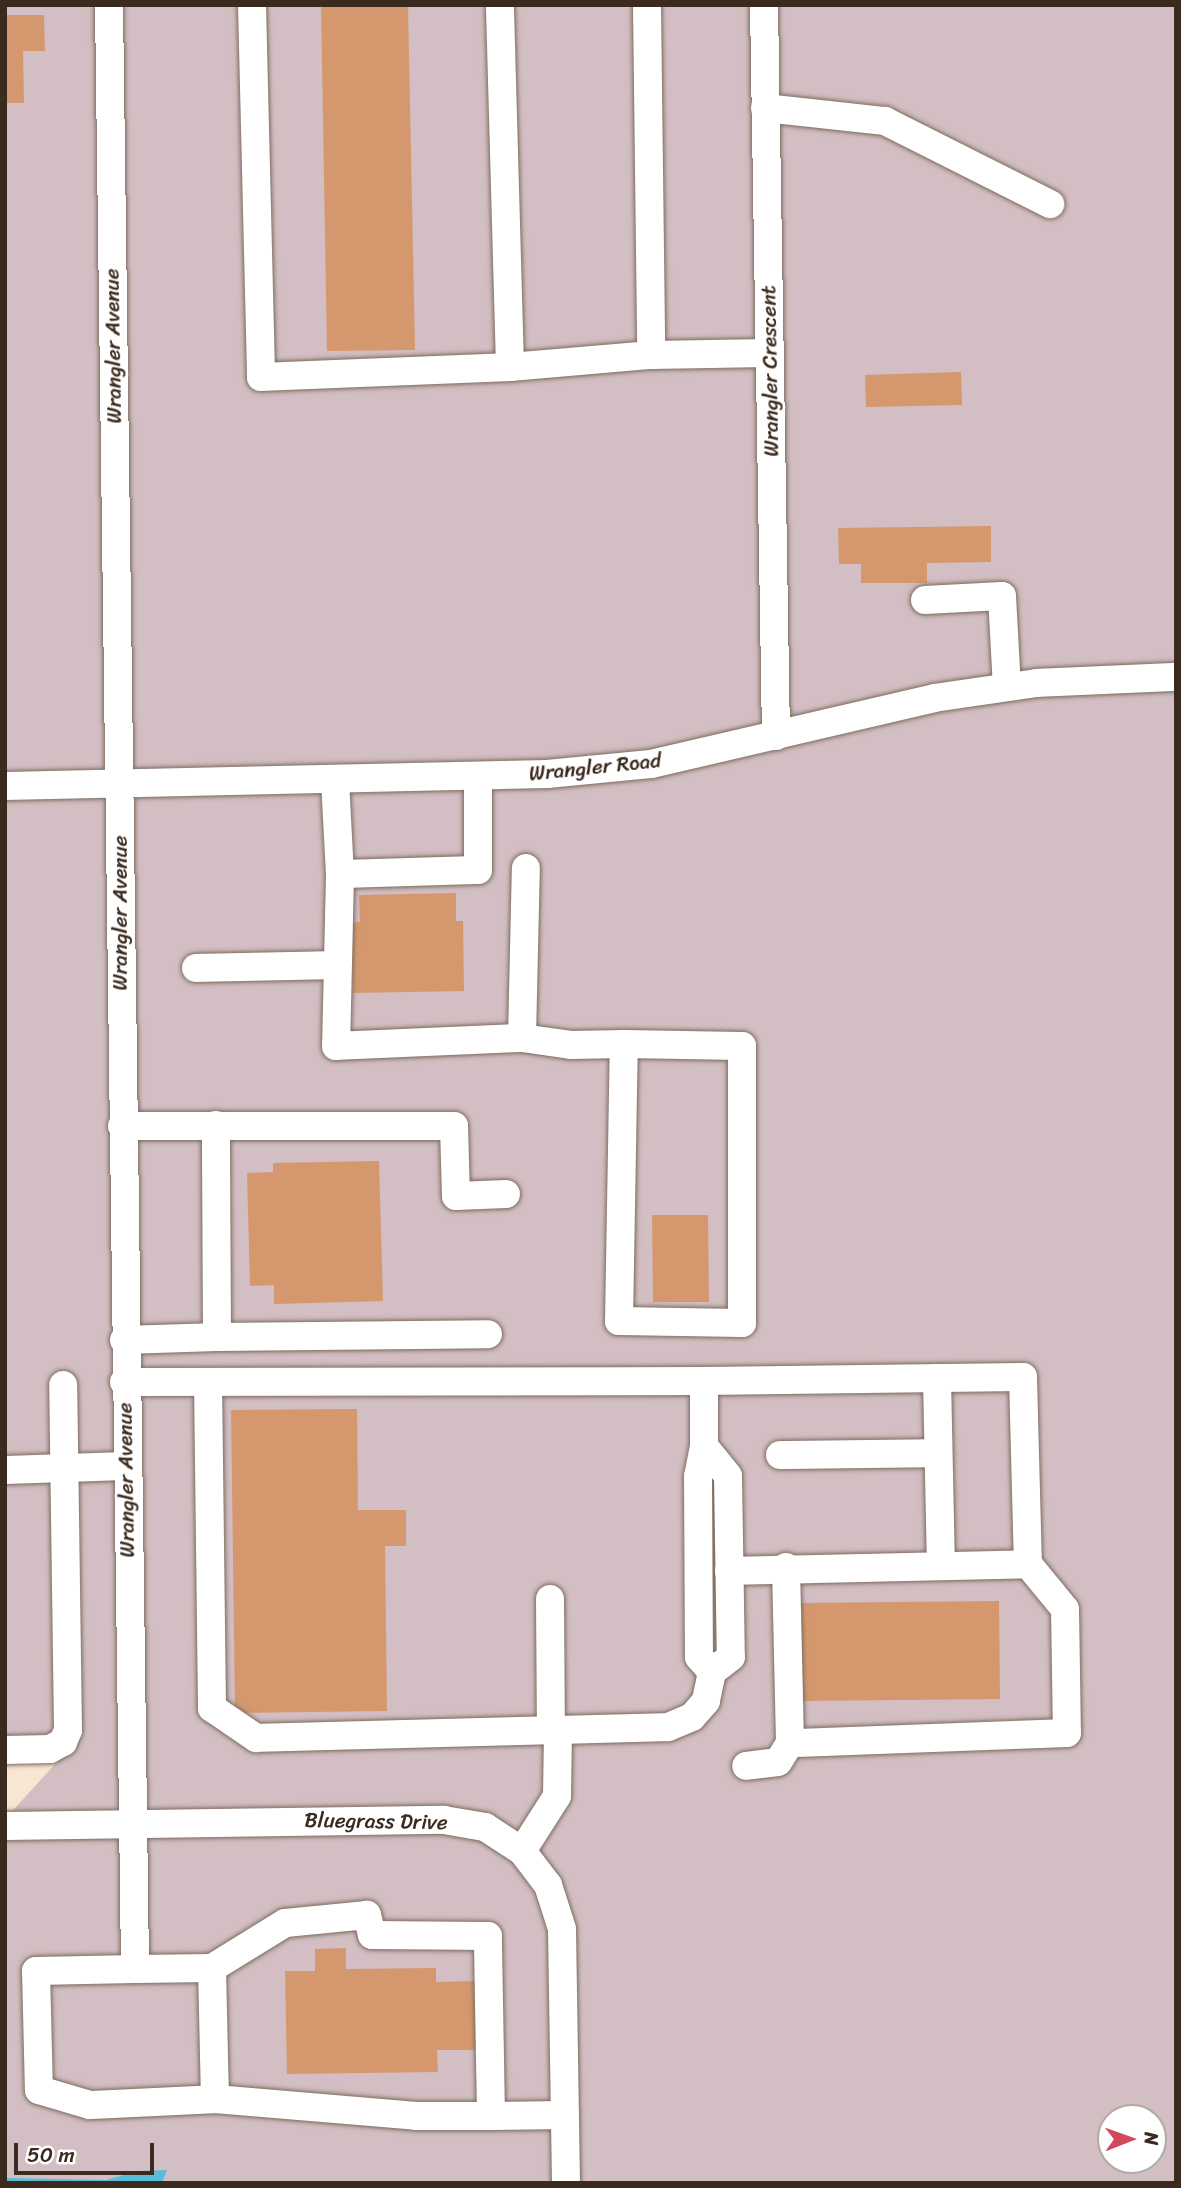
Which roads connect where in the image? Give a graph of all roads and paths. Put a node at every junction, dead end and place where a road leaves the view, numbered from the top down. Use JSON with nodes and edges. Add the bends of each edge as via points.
{"nodes":[{"id":1,"x":109,"y":5,"type":"edge"},
{"id":2,"x":252,"y":5,"type":"edge"},
{"id":3,"x":500,"y":5,"type":"edge"},
{"id":4,"x":647,"y":5,"type":"edge"},
{"id":5,"x":764,"y":5,"type":"edge"},
{"id":6,"x":765,"y":108,"type":"junction"},
{"id":7,"x":1050,"y":204,"type":"dead end"},
{"id":8,"x":769,"y":353,"type":"junction"},
{"id":9,"x":651,"y":355,"type":"junction"},
{"id":10,"x":510,"y":368,"type":"junction"},
{"id":11,"x":925,"y":600,"type":"dead end"},
{"id":12,"x":1176,"y":677,"type":"edge"},
{"id":13,"x":1007,"y":687,"type":"junction"},
{"id":14,"x":776,"y":736,"type":"junction"},
{"id":15,"x":478,"y":776,"type":"junction"},
{"id":16,"x":335,"y":780,"type":"junction"},
{"id":17,"x":119,"y":785,"type":"junction"},
{"id":18,"x":5,"y":786,"type":"edge"},
{"id":19,"x":526,"y":868,"type":"dead end"},
{"id":20,"x":340,"y":874,"type":"junction"},
{"id":21,"x":337,"y":965,"type":"junction"},
{"id":22,"x":197,"y":968,"type":"dead end"},
{"id":23,"x":522,"y":1038,"type":"junction"},
{"id":24,"x":624,"y":1044,"type":"junction"},
{"id":25,"x":215,"y":1125,"type":"junction"},
{"id":26,"x":122,"y":1126,"type":"junction"},
{"id":27,"x":506,"y":1194,"type":"dead end"},
{"id":28,"x":488,"y":1334,"type":"dead end"},
{"id":29,"x":217,"y":1337,"type":"junction"},
{"id":30,"x":124,"y":1340,"type":"junction"},
{"id":31,"x":937,"y":1378,"type":"junction"},
{"id":32,"x":704,"y":1381,"type":"junction"},
{"id":33,"x":124,"y":1382,"type":"junction"},
{"id":34,"x":208,"y":1384,"type":"junction"},
{"id":35,"x":63,"y":1385,"type":"dead end"},
{"id":36,"x":704,"y":1446,"type":"junction"},
{"id":37,"x":937,"y":1453,"type":"junction"},
{"id":38,"x":780,"y":1455,"type":"dead end"},
{"id":39,"x":126,"y":1465,"type":"junction"},
{"id":40,"x":64,"y":1468,"type":"junction"},
{"id":41,"x":5,"y":1470,"type":"edge"},
{"id":42,"x":1028,"y":1564,"type":"junction"},
{"id":43,"x":941,"y":1565,"type":"junction"},
{"id":44,"x":786,"y":1567,"type":"junction"},
{"id":45,"x":729,"y":1570,"type":"junction"},
{"id":46,"x":550,"y":1598,"type":"dead end"},
{"id":47,"x":712,"y":1672,"type":"junction"},
{"id":48,"x":554,"y":1731,"type":"junction"},
{"id":49,"x":790,"y":1743,"type":"junction"},
{"id":50,"x":5,"y":1750,"type":"edge"},
{"id":51,"x":746,"y":1766,"type":"dead end"},
{"id":52,"x":132,"y":1821,"type":"junction"},
{"id":53,"x":5,"y":1826,"type":"edge"},
{"id":54,"x":522,"y":1851,"type":"junction"},
{"id":55,"x":212,"y":1968,"type":"junction"},
{"id":56,"x":135,"y":1969,"type":"junction"},
{"id":57,"x":215,"y":2099,"type":"junction"},
{"id":58,"x":565,"y":2115,"type":"junction"},
{"id":59,"x":491,"y":2116,"type":"junction"},
{"id":60,"x":566,"y":2183,"type":"edge"}],
"edges":[{"from":1,"to":17,"type":"street","name":"Wrangler Avenue"},
{"from":2,"to":10,"type":"street","via":[[261,377]]},
{"from":3,"to":10,"type":"street"},
{"from":4,"to":9,"type":"street"},
{"from":5,"to":6,"type":"street","name":"Wrangler Crescent"},
{"from":6,"to":7,"type":"street","via":[[885,121]]},
{"from":6,"to":8,"type":"street","name":"Wrangler Crescent"},
{"from":8,"to":9,"type":"street"},
{"from":8,"to":14,"type":"street","name":"Wrangler Crescent"},
{"from":9,"to":10,"type":"street"},
{"from":11,"to":13,"type":"street","via":[[1002,596]]},
{"from":12,"to":13,"type":"street","name":"Wrangler Road"},
{"from":13,"to":14,"type":"street","name":"Wrangler Road","via":[[934,698]]},
{"from":14,"to":15,"type":"street","name":"Wrangler Road","via":[[651,764]]},
{"from":15,"to":16,"type":"street","name":"Wrangler Road"},
{"from":15,"to":20,"type":"street","via":[[478,870]]},
{"from":16,"to":17,"type":"street","name":"Wrangler Road"},
{"from":16,"to":20,"type":"street"},
{"from":17,"to":18,"type":"street","name":"Wrangler Road"},
{"from":17,"to":26,"type":"street","name":"Wrangler Avenue"},
{"from":19,"to":23,"type":"street"},
{"from":20,"to":21,"type":"street"},
{"from":21,"to":22,"type":"street"},
{"from":21,"to":23,"type":"street","via":[[336,1046]]},
{"from":23,"to":24,"type":"street","via":[[571,1045]]},
{"from":24,"to":24,"type":"street","via":[[619,1321],[742,1323],[742,1046]]},
{"from":25,"to":26,"type":"street"},
{"from":25,"to":27,"type":"street","via":[[454,1126],[456,1196]]},
{"from":25,"to":29,"type":"street"},
{"from":26,"to":30,"type":"street","name":"Wrangler Avenue"},
{"from":28,"to":29,"type":"street"},
{"from":29,"to":30,"type":"street"},
{"from":30,"to":33,"type":"street","name":"Wrangler Avenue"},
{"from":31,"to":32,"type":"street"},
{"from":31,"to":37,"type":"street"},
{"from":31,"to":42,"type":"street","via":[[1023,1377]]},
{"from":32,"to":34,"type":"street"},
{"from":32,"to":36,"type":"street"},
{"from":33,"to":34,"type":"street"},
{"from":33,"to":39,"type":"street","name":"Wrangler Avenue"},
{"from":34,"to":48,"type":"street","via":[[212,1708],[256,1738]]},
{"from":35,"to":40,"type":"street"},
{"from":36,"to":45,"type":"street","via":[[728,1476]]},
{"from":36,"to":47,"type":"street","via":[[698,1476],[699,1657]]},
{"from":37,"to":38,"type":"street"},
{"from":37,"to":43,"type":"street"},
{"from":39,"to":40,"type":"street"},
{"from":39,"to":52,"type":"street","name":"Wrangler Avenue"},
{"from":40,"to":41,"type":"street"},
{"from":40,"to":50,"type":"street","via":[[68,1730],[63,1742],[50,1749]]},
{"from":42,"to":43,"type":"street"},
{"from":42,"to":49,"type":"street","via":[[1065,1609],[1067,1734]]},
{"from":43,"to":44,"type":"street"},
{"from":44,"to":45,"type":"street"},
{"from":44,"to":49,"type":"street"},
{"from":45,"to":47,"type":"street","via":[[731,1657]]},
{"from":46,"to":48,"type":"street"},
{"from":47,"to":48,"type":"street","via":[[706,1702],[677,1724]]},
{"from":48,"to":54,"type":"street","via":[[557,1796]]},
{"from":49,"to":51,"type":"street","via":[[778,1762]]},
{"from":52,"to":53,"type":"street","name":"Bluegrass Drive"},
{"from":52,"to":54,"type":"street","name":"Bluegrass Drive","via":[[444,1820],[485,1827]]},
{"from":52,"to":56,"type":"street","name":"Wrangler Avenue"},
{"from":54,"to":58,"type":"street","name":"Bluegrass Drive","via":[[548,1885],[562,1928]]},
{"from":55,"to":56,"type":"street"},
{"from":55,"to":57,"type":"street"},
{"from":55,"to":59,"type":"street","via":[[285,1923],[367,1914],[372,1935],[488,1936]]},
{"from":56,"to":57,"type":"street","via":[[36,1971],[39,2090],[90,2105]]},
{"from":57,"to":59,"type":"street","via":[[416,2116]]},
{"from":58,"to":59,"type":"street"},
{"from":58,"to":60,"type":"street","name":"Bluegrass Drive"}]}
